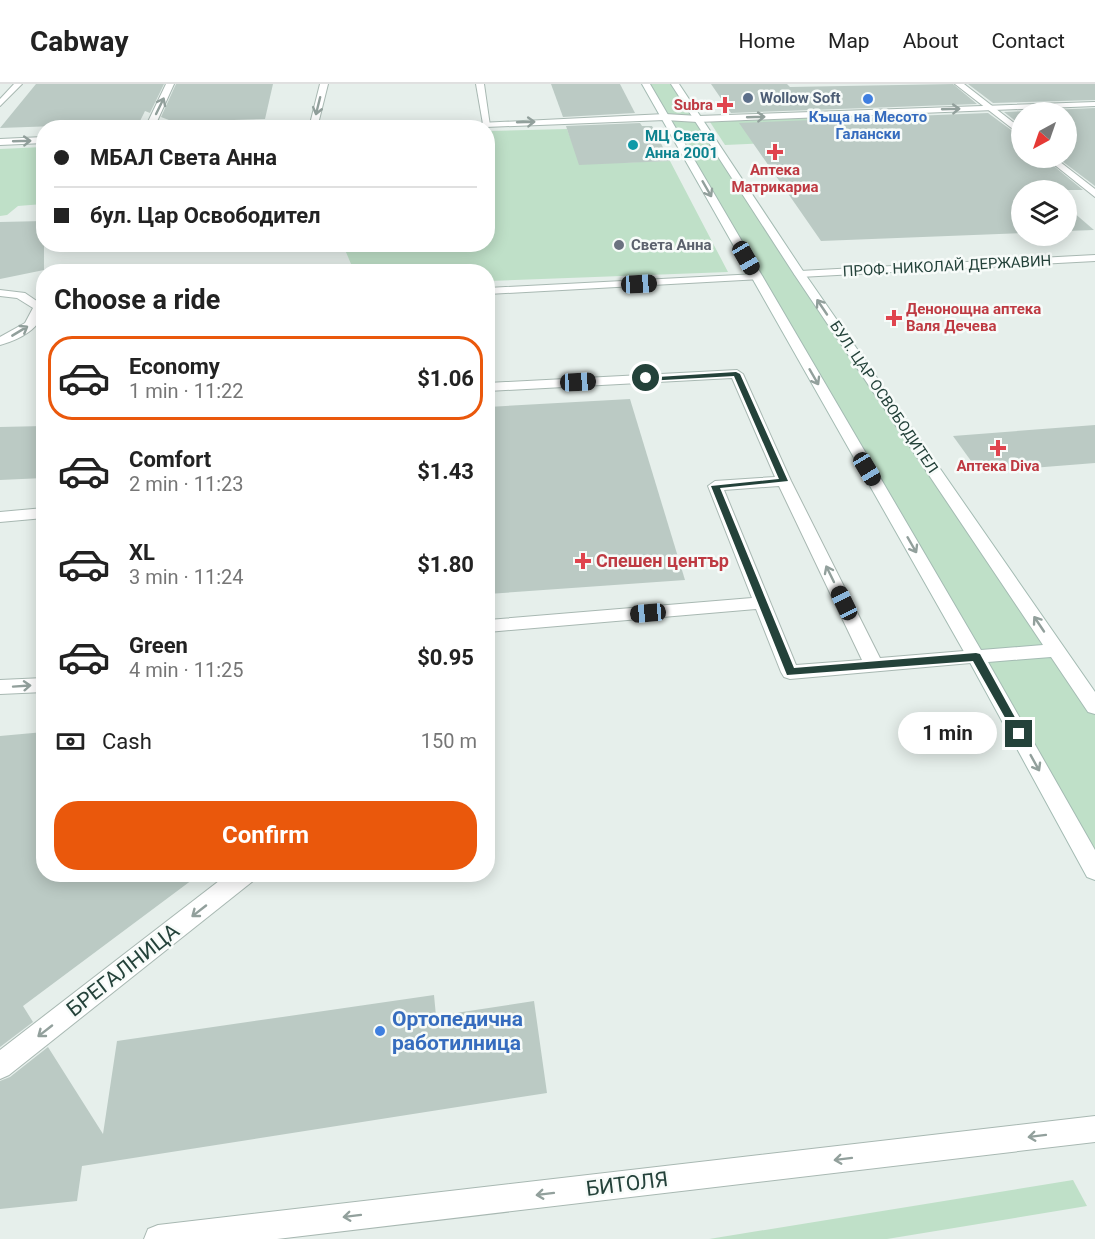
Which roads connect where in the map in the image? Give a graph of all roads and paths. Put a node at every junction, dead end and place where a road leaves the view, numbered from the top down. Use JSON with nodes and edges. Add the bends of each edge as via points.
{"nodes":[{"id":1,"x":18,"y":84,"type":"edge"},
{"id":2,"x":170,"y":84,"type":"edge"},
{"id":3,"x":324,"y":84,"type":"edge"},
{"id":4,"x":480,"y":84,"type":"edge"},
{"id":5,"x":646,"y":84,"type":"edge"},
{"id":6,"x":675,"y":84,"type":"edge"},
{"id":7,"x":959,"y":84,"type":"edge"},
{"id":8,"x":0,"y":104,"type":"edge"},
{"id":9,"x":1095,"y":104,"type":"edge"},
{"id":10,"x":990,"y":108,"type":"junction"},
{"id":11,"x":665,"y":117,"type":"junction"},
{"id":12,"x":698,"y":119,"type":"junction"},
{"id":13,"x":153,"y":120,"type":"edge"},
{"id":14,"x":315,"y":120,"type":"edge"},
{"id":15,"x":486,"y":120,"type":"edge"},
{"id":16,"x":495,"y":124,"type":"edge"},
{"id":17,"x":1011,"y":125,"type":"edge"},
{"id":18,"x":36,"y":140,"type":"edge"},
{"id":19,"x":0,"y":142,"type":"edge"},
{"id":20,"x":1062,"y":168,"type":"edge"},
{"id":21,"x":1095,"y":194,"type":"edge"},
{"id":22,"x":1095,"y":258,"type":"edge"},
{"id":23,"x":800,"y":274,"type":"junction"},
{"id":24,"x":757,"y":277,"type":"junction"},
{"id":25,"x":495,"y":291,"type":"edge"},
{"id":26,"x":0,"y":293,"type":"edge"},
{"id":27,"x":36,"y":304,"type":"edge"},
{"id":28,"x":36,"y":317,"type":"edge"},
{"id":29,"x":0,"y":341,"type":"edge"},
{"id":30,"x":495,"y":387,"type":"edge"},
{"id":31,"x":784,"y":481,"type":"junction"},
{"id":32,"x":36,"y":514,"type":"edge"},
{"id":33,"x":0,"y":517,"type":"edge"},
{"id":34,"x":762,"y":603,"type":"junction"},
{"id":35,"x":495,"y":625,"type":"edge"},
{"id":36,"x":1057,"y":650,"type":"junction"},
{"id":37,"x":976,"y":657,"type":"junction"},
{"id":38,"x":874,"y":665,"type":"junction"},
{"id":39,"x":36,"y":685,"type":"edge"},
{"id":40,"x":0,"y":687,"type":"edge"},
{"id":41,"x":1095,"y":707,"type":"edge"},
{"id":42,"x":1095,"y":870,"type":"edge"},
{"id":43,"x":235,"y":882,"type":"edge"},
{"id":44,"x":0,"y":1066,"type":"edge"},
{"id":45,"x":1095,"y":1129,"type":"edge"},
{"id":46,"x":159,"y":1239,"type":"edge"}],
"edges":[{"from":1,"to":8,"type":"street"},
{"from":13,"to":2,"type":"street","one_way":true},
{"from":3,"to":14,"type":"street","one_way":true},
{"from":4,"to":15,"type":"street"},
{"from":5,"to":11,"type":"street"},
{"from":6,"to":12,"type":"street","name":"БУЛ. ЦАР ОСВОБОДИТЕЛ"},
{"from":7,"to":10,"type":"street"},
{"from":9,"to":10,"type":"street"},
{"from":12,"to":10,"type":"street","one_way":true},
{"from":10,"to":17,"type":"street"},
{"from":11,"to":12,"type":"street"},
{"from":16,"to":11,"type":"street","one_way":true},
{"from":11,"to":24,"type":"street","one_way":true},
{"from":12,"to":23,"type":"street","name":"БУЛ. ЦАР ОСВОБОДИТЕЛ"},
{"from":19,"to":18,"type":"street","one_way":true},
{"from":20,"to":21,"type":"street"},
{"from":22,"to":23,"type":"street","name":"ПРОФ. НИКОЛАЙ ДЕРЖАВИН"},
{"from":36,"to":23,"type":"street","name":"БУЛ. ЦАР ОСВОБОДИТЕЛ","one_way":true},
{"from":24,"to":25,"type":"street"},
{"from":24,"to":37,"type":"street","one_way":true},
{"from":26,"to":27,"type":"street","via":[[22,295]]},
{"from":29,"to":28,"type":"street","one_way":true,"via":[[30,325]]},
{"from":30,"to":31,"type":"street","via":[[736,374]]},
{"from":31,"to":34,"type":"street","via":[[716,486]]},
{"from":38,"to":31,"type":"street","one_way":true},
{"from":32,"to":33,"type":"street"},
{"from":34,"to":35,"type":"street"},
{"from":34,"to":38,"type":"street","via":[[790,672]]},
{"from":36,"to":37,"type":"street"},
{"from":36,"to":41,"type":"street","name":"БУЛ. ЦАР ОСВОБОДИТЕЛ"},
{"from":37,"to":38,"type":"street"},
{"from":37,"to":42,"type":"street","one_way":true},
{"from":40,"to":39,"type":"street","one_way":true},
{"from":43,"to":44,"type":"street","name":"БРЕГАЛНИЦА","one_way":true},
{"from":45,"to":46,"type":"street","name":"БИТОЛЯ","one_way":true}]}
